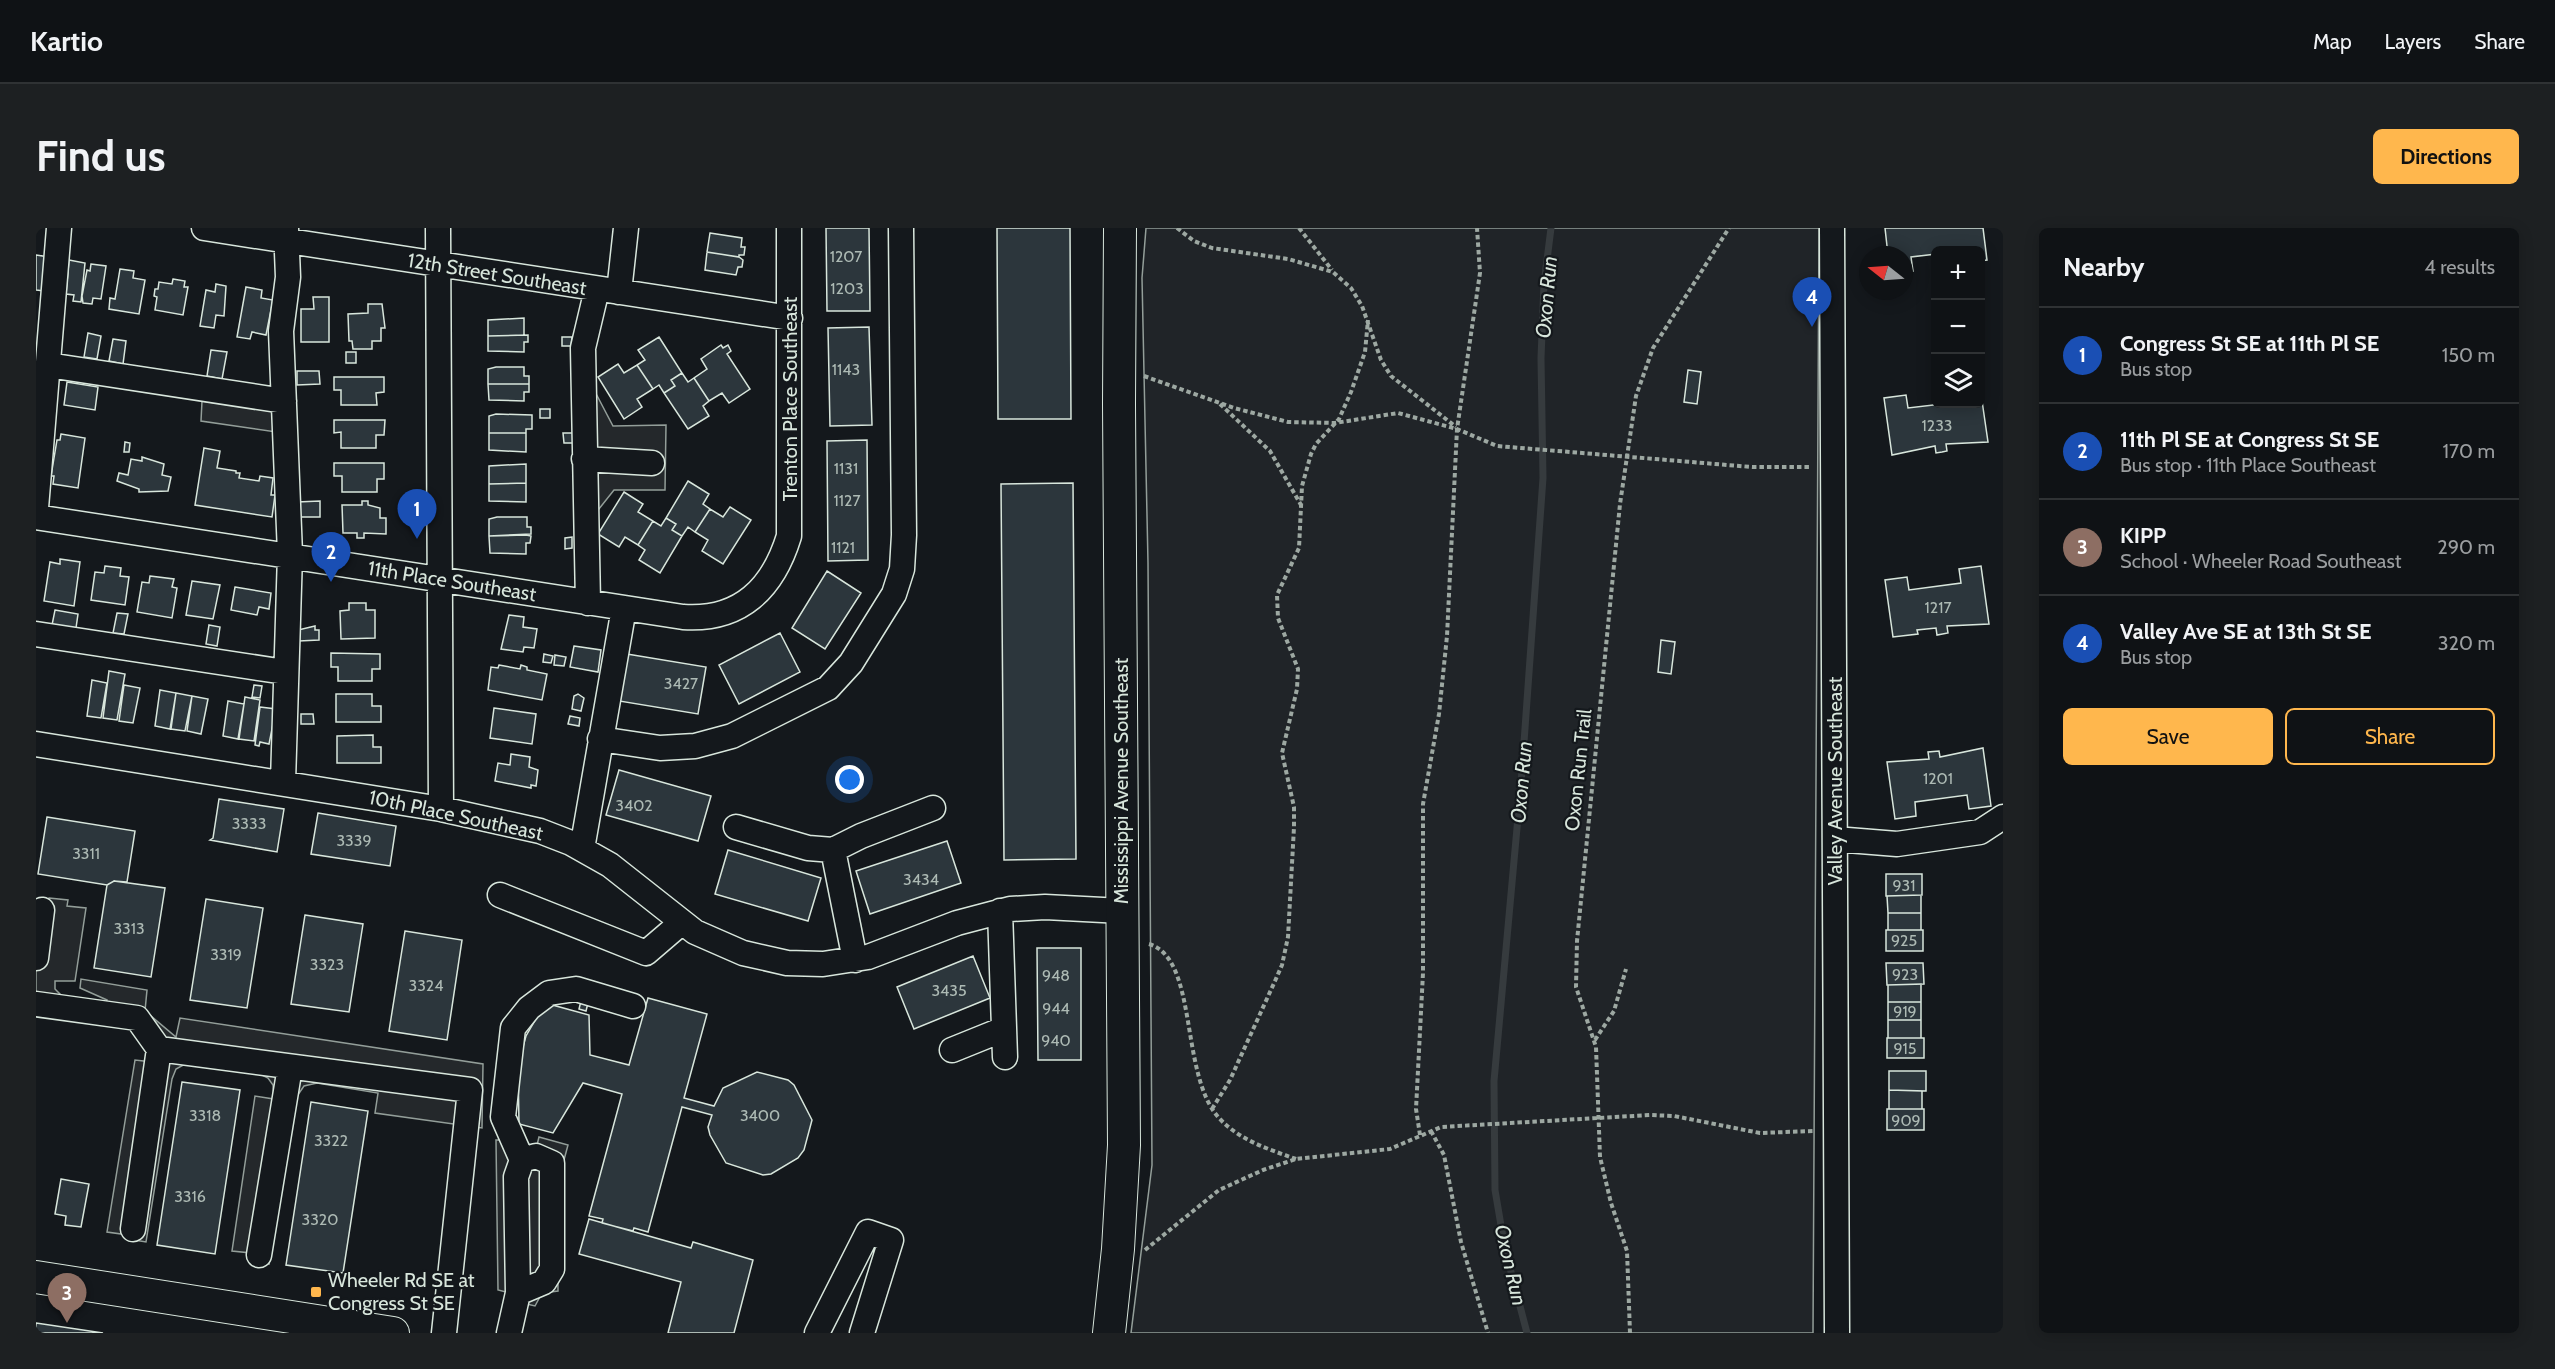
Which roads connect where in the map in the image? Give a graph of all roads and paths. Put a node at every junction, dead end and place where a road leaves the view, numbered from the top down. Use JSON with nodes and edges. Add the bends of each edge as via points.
{"nodes":[{"id":1,"x":59,"y":228,"type":"edge"},
{"id":2,"x":204,"y":228,"type":"edge"},
{"id":3,"x":438,"y":228,"type":"edge"},
{"id":4,"x":626,"y":228,"type":"edge"},
{"id":5,"x":789,"y":228,"type":"edge"},
{"id":6,"x":901,"y":228,"type":"edge"},
{"id":7,"x":1120,"y":228,"type":"edge"},
{"id":8,"x":1177,"y":228,"type":"edge"},
{"id":9,"x":1299,"y":228,"type":"edge"},
{"id":10,"x":1477,"y":228,"type":"edge"},
{"id":11,"x":1729,"y":228,"type":"edge"},
{"id":12,"x":1832,"y":228,"type":"edge"},
{"id":13,"x":286,"y":234,"type":"edge"},
{"id":14,"x":438,"y":265,"type":"junction"},
{"id":15,"x":1333,"y":272,"type":"junction"},
{"id":16,"x":608,"y":290,"type":"junction"},
{"id":17,"x":790,"y":318,"type":"junction"},
{"id":18,"x":1368,"y":320,"type":"junction"},
{"id":19,"x":48,"y":365,"type":"junction"},
{"id":20,"x":1143,"y":376,"type":"dead end"},
{"id":21,"x":284,"y":401,"type":"junction"},
{"id":22,"x":1219,"y":404,"type":"junction"},
{"id":23,"x":1335,"y":423,"type":"junction"},
{"id":24,"x":1457,"y":429,"type":"junction"},
{"id":25,"x":1625,"y":457,"type":"junction"},
{"id":26,"x":584,"y":459,"type":"junction"},
{"id":27,"x":652,"y":463,"type":"dead end"},
{"id":28,"x":1813,"y":467,"type":"dead end"},
{"id":29,"x":1301,"y":505,"type":"junction"},
{"id":30,"x":36,"y":508,"type":"edge"},
{"id":31,"x":36,"y":517,"type":"edge"},
{"id":32,"x":290,"y":554,"type":"junction"},
{"id":33,"x":778,"y":567,"type":"joint"},
{"id":34,"x":440,"y":580,"type":"junction"},
{"id":35,"x":588,"y":603,"type":"junction"},
{"id":36,"x":624,"y":608,"type":"junction"},
{"id":37,"x":36,"y":634,"type":"edge"},
{"id":38,"x":285,"y":672,"type":"junction"},
{"id":39,"x":600,"y":739,"type":"junction"},
{"id":40,"x":36,"y":744,"type":"edge"},
{"id":41,"x":283,"y":782,"type":"junction"},
{"id":42,"x":933,"y":808,"type":"dead end"},
{"id":43,"x":441,"y":809,"type":"junction"},
{"id":44,"x":2003,"y":817,"type":"edge"},
{"id":45,"x":736,"y":827,"type":"dead end"},
{"id":46,"x":1835,"y":839,"type":"junction"},
{"id":47,"x":582,"y":849,"type":"junction"},
{"id":48,"x":833,"y":850,"type":"junction"},
{"id":49,"x":500,"y":895,"type":"dead end"},
{"id":50,"x":42,"y":910,"type":"dead end"},
{"id":51,"x":1000,"y":911,"type":"junction"},
{"id":52,"x":1122,"y":911,"type":"junction"},
{"id":53,"x":681,"y":923,"type":"junction"},
{"id":54,"x":1146,"y":944,"type":"dead end"},
{"id":55,"x":36,"y":958,"type":"edge"},
{"id":56,"x":855,"y":960,"type":"junction"},
{"id":57,"x":1626,"y":969,"type":"dead end"},
{"id":58,"x":36,"y":1004,"type":"edge"},
{"id":59,"x":633,"y":1006,"type":"dead end"},
{"id":60,"x":1004,"y":1029,"type":"junction"},
{"id":61,"x":1595,"y":1040,"type":"junction"},
{"id":62,"x":159,"y":1049,"type":"junction"},
{"id":63,"x":952,"y":1050,"type":"dead end"},
{"id":64,"x":1005,"y":1057,"type":"dead end"},
{"id":65,"x":290,"y":1067,"type":"junction"},
{"id":66,"x":1212,"y":1109,"type":"junction"},
{"id":67,"x":1597,"y":1119,"type":"junction"},
{"id":68,"x":1431,"y":1131,"type":"junction"},
{"id":69,"x":1817,"y":1131,"type":"dead end"},
{"id":70,"x":1420,"y":1135,"type":"junction"},
{"id":71,"x":1296,"y":1159,"type":"junction"},
{"id":72,"x":522,"y":1160,"type":"junction"},
{"id":73,"x":133,"y":1229,"type":"dead end"},
{"id":74,"x":1145,"y":1250,"type":"dead end"},
{"id":75,"x":259,"y":1255,"type":"dead end"},
{"id":76,"x":36,"y":1277,"type":"edge"},
{"id":77,"x":518,"y":1293,"type":"junction"},
{"id":78,"x":393,"y":1333,"type":"edge"},
{"id":79,"x":444,"y":1333,"type":"edge"},
{"id":80,"x":509,"y":1333,"type":"edge"},
{"id":81,"x":817,"y":1333,"type":"edge"},
{"id":82,"x":862,"y":1333,"type":"edge"},
{"id":83,"x":1109,"y":1333,"type":"edge"},
{"id":84,"x":1488,"y":1333,"type":"edge"},
{"id":85,"x":1630,"y":1333,"type":"edge"},
{"id":86,"x":1837,"y":1333,"type":"edge"}],
"edges":[{"from":1,"to":19,"type":"street"},
{"from":2,"to":13,"type":"street","name":"12th Street Southeast"},
{"from":3,"to":14,"type":"street"},
{"from":4,"to":16,"type":"street"},
{"from":5,"to":17,"type":"street","name":"Trenton Place Southeast"},
{"from":6,"to":39,"type":"street","via":[[904,535],[902,569],[894,594],[851,663],[828,688],[788,709],[732,736],[695,746],[660,748]]},
{"from":7,"to":52,"type":"main road","name":"Mississippi Avenue Southeast"},
{"from":8,"to":15,"type":"path","via":[[1212,248],[1288,259]]},
{"from":9,"to":15,"type":"path"},
{"from":10,"to":24,"type":"path","via":[[1480,273]]},
{"from":11,"to":25,"type":"path","name":"Oxon Run Trail","via":[[1646,362]]},
{"from":12,"to":46,"type":"street","name":"Valley Avenue Southeast"},
{"from":13,"to":14,"type":"street","name":"12th Street Southeast"},
{"from":13,"to":21,"type":"street","via":[[288,277],[281,331]]},
{"from":14,"to":16,"type":"street","name":"12th Street Southeast"},
{"from":14,"to":34,"type":"street"},
{"from":15,"to":18,"type":"path","via":[[1351,288]]},
{"from":16,"to":17,"type":"street","name":"12th Street Southeast"},
{"from":16,"to":26,"type":"street","via":[[583,348]]},
{"from":17,"to":33,"type":"street","name":"Trenton Place Southeast","via":[[791,515],[789,536]]},
{"from":18,"to":23,"type":"path","via":[[1362,365]]},
{"from":18,"to":24,"type":"path","via":[[1391,376]]},
{"from":19,"to":21,"type":"street"},
{"from":19,"to":30,"type":"street"},
{"from":20,"to":22,"type":"path"},
{"from":21,"to":32,"type":"street"},
{"from":22,"to":23,"type":"path","via":[[1287,422]]},
{"from":22,"to":29,"type":"path","via":[[1270,451]]},
{"from":23,"to":24,"type":"path","via":[[1398,413]]},
{"from":23,"to":29,"type":"path","via":[[1311,454]]},
{"from":24,"to":25,"type":"path","via":[[1497,446]]},
{"from":24,"to":70,"type":"path","via":[[1447,636],[1423,804],[1423,973],[1416,1109]]},
{"from":25,"to":28,"type":"path","via":[[1752,467]]},
{"from":25,"to":61,"type":"path","name":"Oxon Run Trail","via":[[1575,958],[1579,999]]},
{"from":26,"to":27,"type":"street"},
{"from":26,"to":35,"type":"street"},
{"from":29,"to":66,"type":"path","via":[[1299,548],[1275,606],[1298,669],[1282,753],[1294,807],[1288,937],[1275,981],[1230,1080]]},
{"from":31,"to":32,"type":"street","name":"11th Place Southeast"},
{"from":32,"to":34,"type":"street","name":"11th Place Southeast"},
{"from":32,"to":38,"type":"street"},
{"from":33,"to":36,"type":"street","name":"11th Place Southeast","via":[[756,594],[722,614],[693,618]]},
{"from":34,"to":35,"type":"street","name":"11th Place Southeast"},
{"from":34,"to":43,"type":"street"},
{"from":35,"to":36,"type":"street","name":"11th Place Southeast"},
{"from":36,"to":39,"type":"street"},
{"from":37,"to":38,"type":"street"},
{"from":38,"to":41,"type":"street"},
{"from":39,"to":47,"type":"street"},
{"from":40,"to":41,"type":"street","name":"10th Place Southeast"},
{"from":41,"to":43,"type":"street","name":"10th Place Southeast"},
{"from":42,"to":48,"type":"street"},
{"from":43,"to":47,"type":"street","name":"10th Place Southeast","via":[[540,831]]},
{"from":44,"to":46,"type":"street","via":[[1980,832],[1897,844]]},
{"from":45,"to":48,"type":"street","via":[[808,848]]},
{"from":46,"to":86,"type":"street","name":"Valley Avenue Southeast"},
{"from":47,"to":53,"type":"street","name":"10th Place Southeast","via":[[622,874]]},
{"from":48,"to":56,"type":"street"},
{"from":49,"to":53,"type":"street","via":[[645,953]]},
{"from":50,"to":55,"type":"street"},
{"from":51,"to":52,"type":"street","name":"10th Place Southeast","via":[[1032,907]]},
{"from":51,"to":56,"type":"street","name":"10th Place Southeast"},
{"from":51,"to":60,"type":"street"},
{"from":52,"to":83,"type":"main road","name":"Mississippi Avenue Southeast","via":[[1123,1179]]},
{"from":53,"to":56,"type":"street","name":"10th Place Southeast","via":[[710,940],[770,960],[805,965]]},
{"from":54,"to":66,"type":"path","via":[[1167,954],[1177,970],[1192,1058]]},
{"from":57,"to":61,"type":"path","via":[[1614,1011]]},
{"from":58,"to":62,"type":"street","via":[[137,1018]]},
{"from":59,"to":72,"type":"street","via":[[576,989],[549,993],[529,1008],[513,1028],[502,1117]]},
{"from":60,"to":63,"type":"street"},
{"from":60,"to":64,"type":"street"},
{"from":61,"to":67,"type":"path","name":"Oxon Run Trail"},
{"from":62,"to":65,"type":"street"},
{"from":62,"to":73,"type":"street"},
{"from":65,"to":75,"type":"street"},
{"from":65,"to":79,"type":"street","via":[[470,1090]]},
{"from":66,"to":71,"type":"path","via":[[1248,1140]]},
{"from":67,"to":68,"type":"path","via":[[1441,1127]]},
{"from":67,"to":69,"type":"path","via":[[1668,1116],[1760,1133]]},
{"from":67,"to":85,"type":"path","name":"Oxon Run Trail","via":[[1607,1189],[1627,1251]]},
{"from":68,"to":70,"type":"path"},
{"from":68,"to":84,"type":"path","via":[[1444,1155],[1461,1242]]},
{"from":70,"to":71,"type":"path","via":[[1380,1151]]},
{"from":71,"to":74,"type":"path","via":[[1219,1190]]},
{"from":72,"to":77,"type":"street","via":[[516,1177]]},
{"from":72,"to":77,"type":"street","via":[[536,1156],[552,1163],[552,1269],[544,1282]]},
{"from":76,"to":78,"type":"main road"},
{"from":77,"to":80,"type":"street"},
{"from":81,"to":82,"type":"street","via":[[868,1232],[891,1240]]}]}
